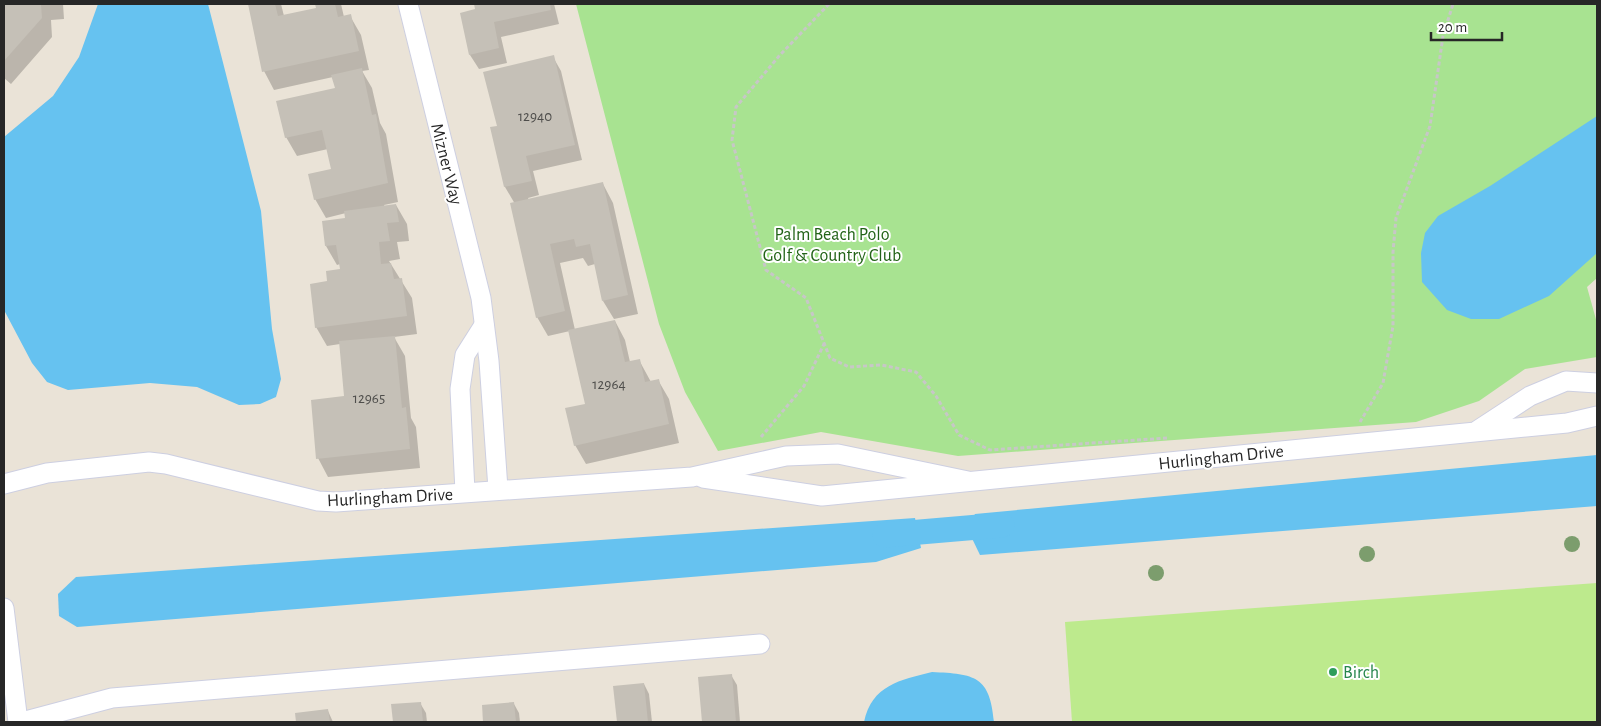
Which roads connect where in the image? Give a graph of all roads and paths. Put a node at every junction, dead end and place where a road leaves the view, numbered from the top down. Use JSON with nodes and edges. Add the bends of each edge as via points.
{"nodes":[{"id":1,"x":408,"y":4,"type":"edge"},
{"id":2,"x":829,"y":4,"type":"edge"},
{"id":3,"x":1452,"y":4,"type":"edge"},
{"id":4,"x":484,"y":324,"type":"junction"},
{"id":5,"x":825,"y":343,"type":"junction"},
{"id":6,"x":1597,"y":383,"type":"edge"},
{"id":7,"x":1597,"y":416,"type":"edge"},
{"id":8,"x":1352,"y":423,"type":"dead end"},
{"id":9,"x":1474,"y":432,"type":"junction"},
{"id":10,"x":761,"y":437,"type":"dead end"},
{"id":11,"x":1168,"y":438,"type":"dead end"},
{"id":12,"x":692,"y":477,"type":"junction"},
{"id":13,"x":968,"y":481,"type":"junction"},
{"id":14,"x":4,"y":484,"type":"edge"},
{"id":15,"x":498,"y":490,"type":"junction"},
{"id":16,"x":465,"y":492,"type":"junction"},
{"id":17,"x":4,"y":608,"type":"edge"},
{"id":18,"x":760,"y":644,"type":"dead end"},
{"id":19,"x":18,"y":722,"type":"edge"},
{"id":20,"x":22,"y":722,"type":"edge"}],
"edges":[{"from":1,"to":4,"type":"street","name":"Mizner Way","via":[[481,298]]},
{"from":2,"to":5,"type":"path","via":[[736,107],[732,140],[766,270],[806,298]]},
{"from":3,"to":8,"type":"path","via":[[1443,36],[1430,126],[1396,218],[1393,326],[1383,383],[1361,422]]},
{"from":4,"to":15,"type":"street","name":"Mizner Way"},
{"from":4,"to":16,"type":"street","via":[[465,355],[460,389]]},
{"from":5,"to":10,"type":"path","via":[[804,386]]},
{"from":5,"to":11,"type":"path","via":[[830,358],[848,367],[881,365],[916,372],[936,396],[959,435],[990,450]]},
{"from":6,"to":9,"type":"street","name":"Hurlingham Drive","via":[[1566,381],[1530,396]]},
{"from":7,"to":9,"type":"street","name":"Hurlingham Drive","via":[[1567,423]]},
{"from":9,"to":13,"type":"street","name":"Hurlingham Drive"},
{"from":12,"to":13,"type":"street","name":"Hurlingham Drive","via":[[822,496]]},
{"from":12,"to":13,"type":"street","name":"Hurlingham Drive","via":[[786,456],[838,454]]},
{"from":12,"to":15,"type":"street","name":"Hurlingham Drive"},
{"from":14,"to":16,"type":"street","name":"Hurlingham Drive","via":[[47,473],[149,462],[318,501]]},
{"from":15,"to":16,"type":"street","name":"Hurlingham Drive"},
{"from":17,"to":19,"type":"street"},
{"from":18,"to":20,"type":"street","via":[[112,698]]}]}
